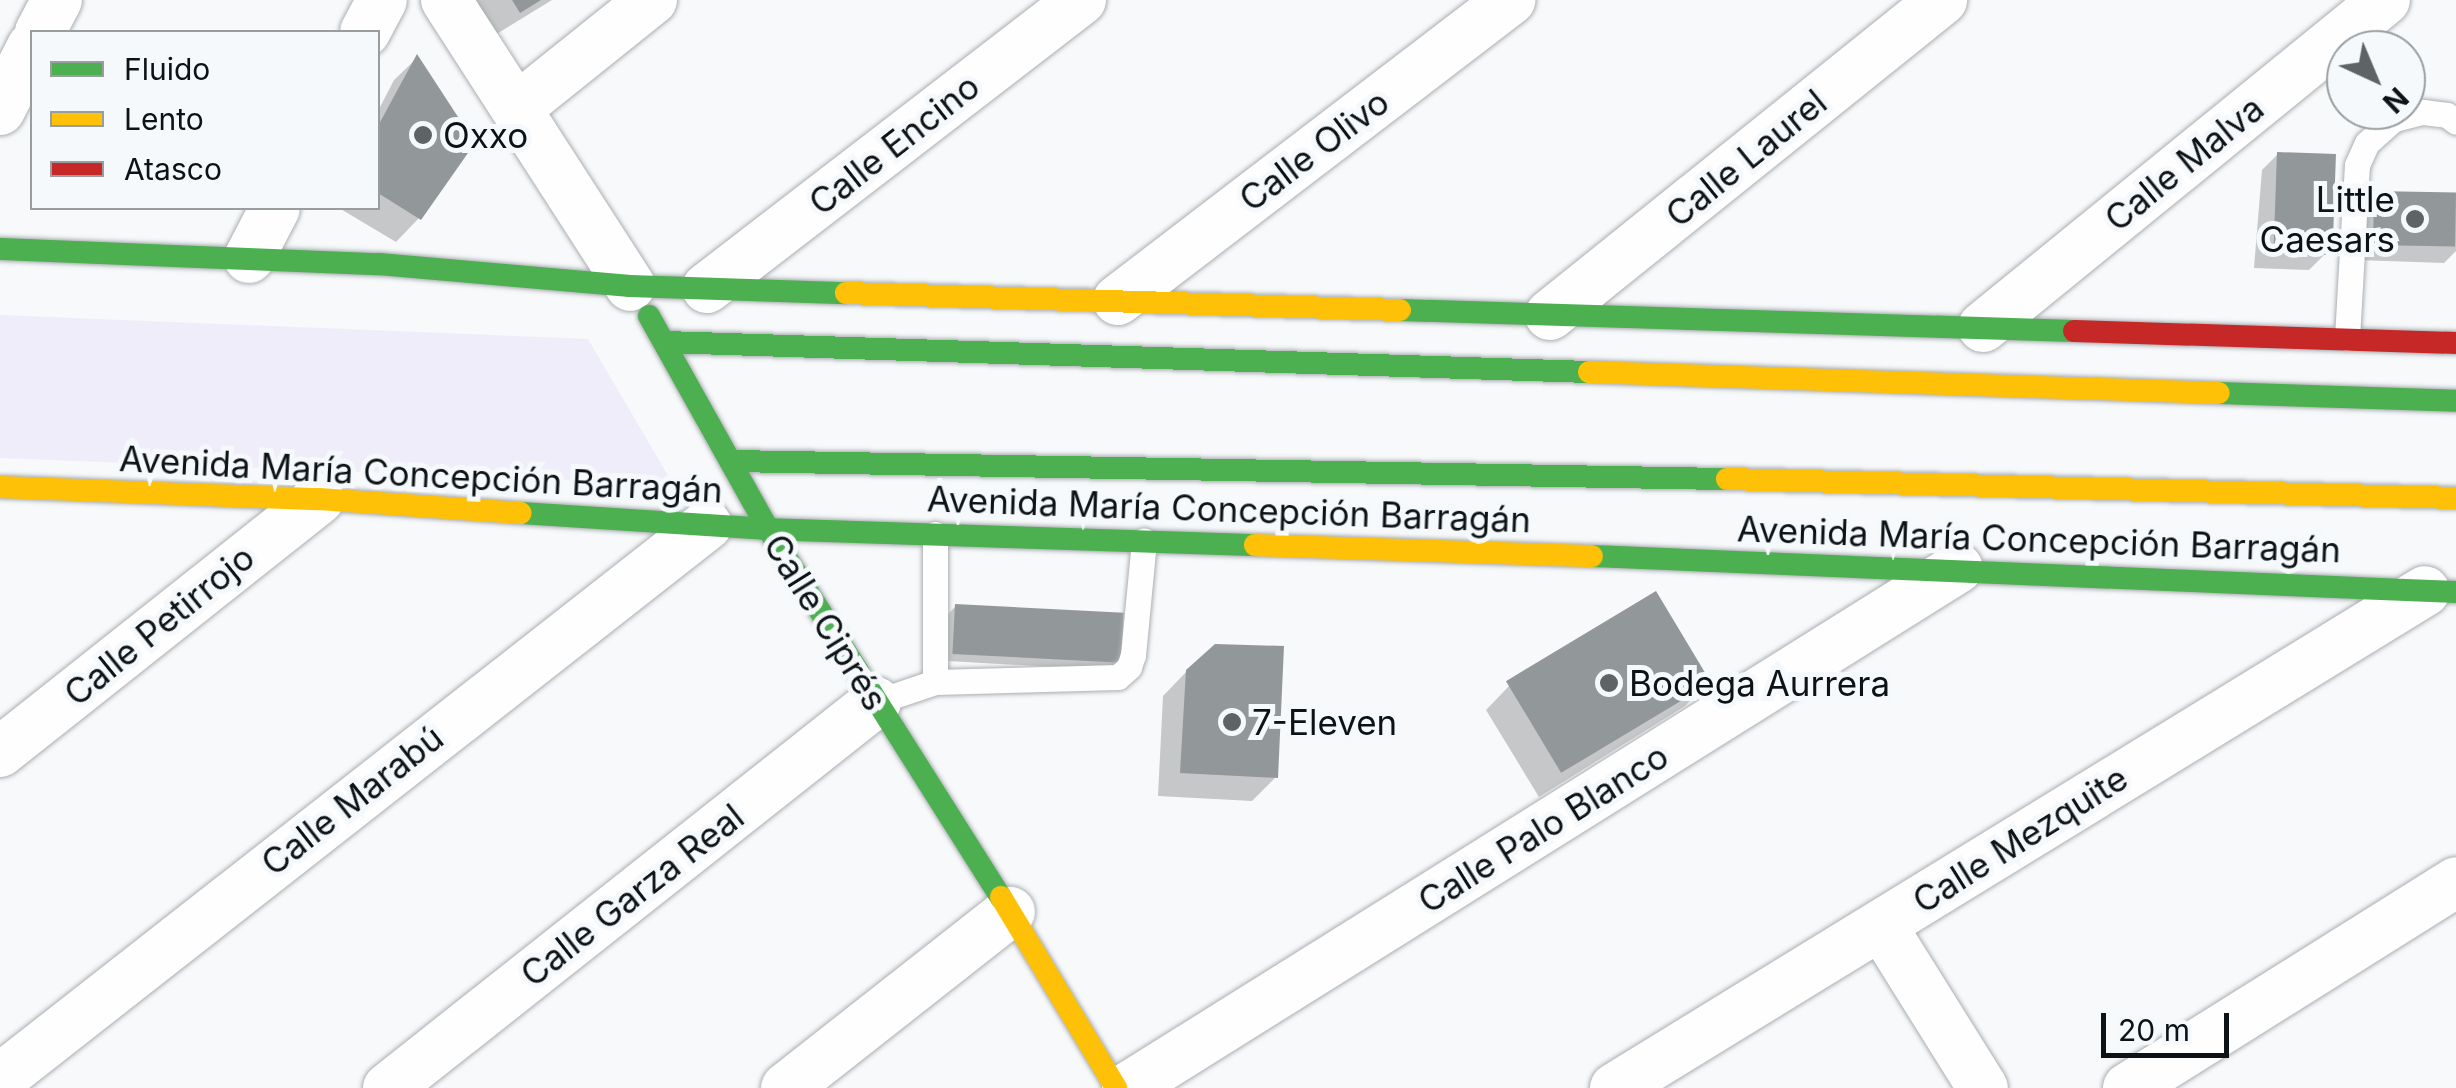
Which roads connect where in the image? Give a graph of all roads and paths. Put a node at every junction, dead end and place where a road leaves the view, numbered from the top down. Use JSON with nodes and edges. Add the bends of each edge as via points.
{"nodes":[{"id":1,"x":57,"y":0,"type":"edge"},
{"id":2,"x":382,"y":0,"type":"edge"},
{"id":3,"x":446,"y":0,"type":"edge"},
{"id":4,"x":652,"y":0,"type":"edge"},
{"id":5,"x":1081,"y":0,"type":"edge"},
{"id":6,"x":1510,"y":0,"type":"edge"},
{"id":7,"x":1942,"y":0,"type":"edge"},
{"id":8,"x":2385,"y":0,"type":"edge"},
{"id":9,"x":41,"y":30,"type":"edge"},
{"id":10,"x":367,"y":30,"type":"edge"},
{"id":11,"x":30,"y":51,"type":"edge"},
{"id":12,"x":517,"y":108,"type":"junction"},
{"id":13,"x":0,"y":110,"type":"edge"},
{"id":14,"x":2456,"y":122,"type":"edge"},
{"id":15,"x":274,"y":210,"type":"edge"},
{"id":16,"x":0,"y":250,"type":"edge"},
{"id":17,"x":249,"y":258,"type":"junction"},
{"id":18,"x":630,"y":286,"type":"junction"},
{"id":19,"x":706,"y":288,"type":"junction"},
{"id":20,"x":1118,"y":300,"type":"junction"},
{"id":21,"x":1550,"y":315,"type":"junction"},
{"id":22,"x":1983,"y":326,"type":"junction"},
{"id":23,"x":2347,"y":338,"type":"junction"},
{"id":24,"x":665,"y":342,"type":"junction"},
{"id":25,"x":2456,"y":342,"type":"edge"},
{"id":26,"x":2456,"y":401,"type":"edge"},
{"id":27,"x":732,"y":461,"type":"junction"},
{"id":28,"x":0,"y":487,"type":"edge"},
{"id":29,"x":319,"y":498,"type":"junction"},
{"id":30,"x":2456,"y":498,"type":"edge"},
{"id":31,"x":707,"y":525,"type":"junction"},
{"id":32,"x":768,"y":529,"type":"junction"},
{"id":33,"x":935,"y":534,"type":"junction"},
{"id":34,"x":1144,"y":541,"type":"junction"},
{"id":35,"x":1958,"y":568,"type":"junction"},
{"id":36,"x":2440,"y":592,"type":"edge"},
{"id":37,"x":936,"y":682,"type":"junction"},
{"id":38,"x":876,"y":702,"type":"junction"},
{"id":39,"x":0,"y":752,"type":"edge"},
{"id":40,"x":2456,"y":882,"type":"edge"},
{"id":41,"x":1010,"y":912,"type":"junction"},
{"id":42,"x":1880,"y":925,"type":"junction"},
{"id":43,"x":0,"y":1078,"type":"edge"},
{"id":44,"x":388,"y":1088,"type":"edge"},
{"id":45,"x":786,"y":1088,"type":"edge"},
{"id":46,"x":1116,"y":1088,"type":"edge"},
{"id":47,"x":1127,"y":1088,"type":"edge"},
{"id":48,"x":1614,"y":1088,"type":"edge"},
{"id":49,"x":1983,"y":1088,"type":"edge"},
{"id":50,"x":2128,"y":1088,"type":"edge"}],
"edges":[{"from":1,"to":9,"type":"street"},
{"from":2,"to":10,"type":"street"},
{"from":3,"to":12,"type":"street","name":"Calle Ciprés"},
{"from":4,"to":12,"type":"street"},
{"from":5,"to":19,"type":"street","name":"Calle Encino"},
{"from":6,"to":20,"type":"street","name":"Calle Olivo"},
{"from":7,"to":21,"type":"street","name":"Calle Laurel"},
{"from":8,"to":22,"type":"street","name":"Calle Malva"},
{"from":11,"to":13,"type":"street"},
{"from":12,"to":18,"type":"street","name":"Calle Ciprés"},
{"from":14,"to":23,"type":"lane","via":[[2422,112],[2394,119],[2367,143],[2358,165]]},
{"from":15,"to":17,"type":"street"},
{"from":16,"to":17,"type":"street"},
{"from":17,"to":18,"type":"street"},
{"from":18,"to":19,"type":"street"},
{"from":18,"to":24,"type":"street","name":"Calle Ciprés"},
{"from":19,"to":20,"type":"street"},
{"from":20,"to":21,"type":"street"},
{"from":21,"to":22,"type":"street"},
{"from":22,"to":23,"type":"street"},
{"from":23,"to":25,"type":"street"},
{"from":24,"to":26,"type":"street"},
{"from":24,"to":27,"type":"street","name":"Calle Ciprés"},
{"from":27,"to":30,"type":"street","name":"Avenida María Concepción Barragán"},
{"from":27,"to":32,"type":"street","name":"Calle Ciprés"},
{"from":28,"to":29,"type":"street","name":"Avenida María Concepción Barragán"},
{"from":29,"to":31,"type":"street","name":"Avenida María Concepción Barragán"},
{"from":29,"to":39,"type":"street","name":"Calle Petirrojo"},
{"from":31,"to":32,"type":"street","name":"Avenida María Concepción Barragán"},
{"from":31,"to":43,"type":"street","name":"Calle Marabú"},
{"from":32,"to":33,"type":"street","name":"Avenida María Concepción Barragán"},
{"from":32,"to":38,"type":"street","name":"Calle Ciprés"},
{"from":33,"to":34,"type":"street","name":"Avenida María Concepción Barragán"},
{"from":33,"to":37,"type":"lane"},
{"from":34,"to":35,"type":"street","name":"Avenida María Concepción Barragán"},
{"from":34,"to":37,"type":"lane","via":[[1133,654],[1124,673],[1105,680]]},
{"from":35,"to":36,"type":"street","name":"Avenida María Concepción Barragán"},
{"from":35,"to":47,"type":"street","name":"Calle Palo Blanco"},
{"from":36,"to":42,"type":"street","name":"Calle Mezquite"},
{"from":37,"to":38,"type":"lane"},
{"from":38,"to":41,"type":"street","name":"Calle Ciprés"},
{"from":38,"to":44,"type":"street","name":"Calle Garza Real"},
{"from":40,"to":50,"type":"street"},
{"from":41,"to":45,"type":"street"},
{"from":41,"to":46,"type":"street","name":"Calle Ciprés"},
{"from":42,"to":48,"type":"street","name":"Calle Mezquite"},
{"from":42,"to":49,"type":"street"}]}
